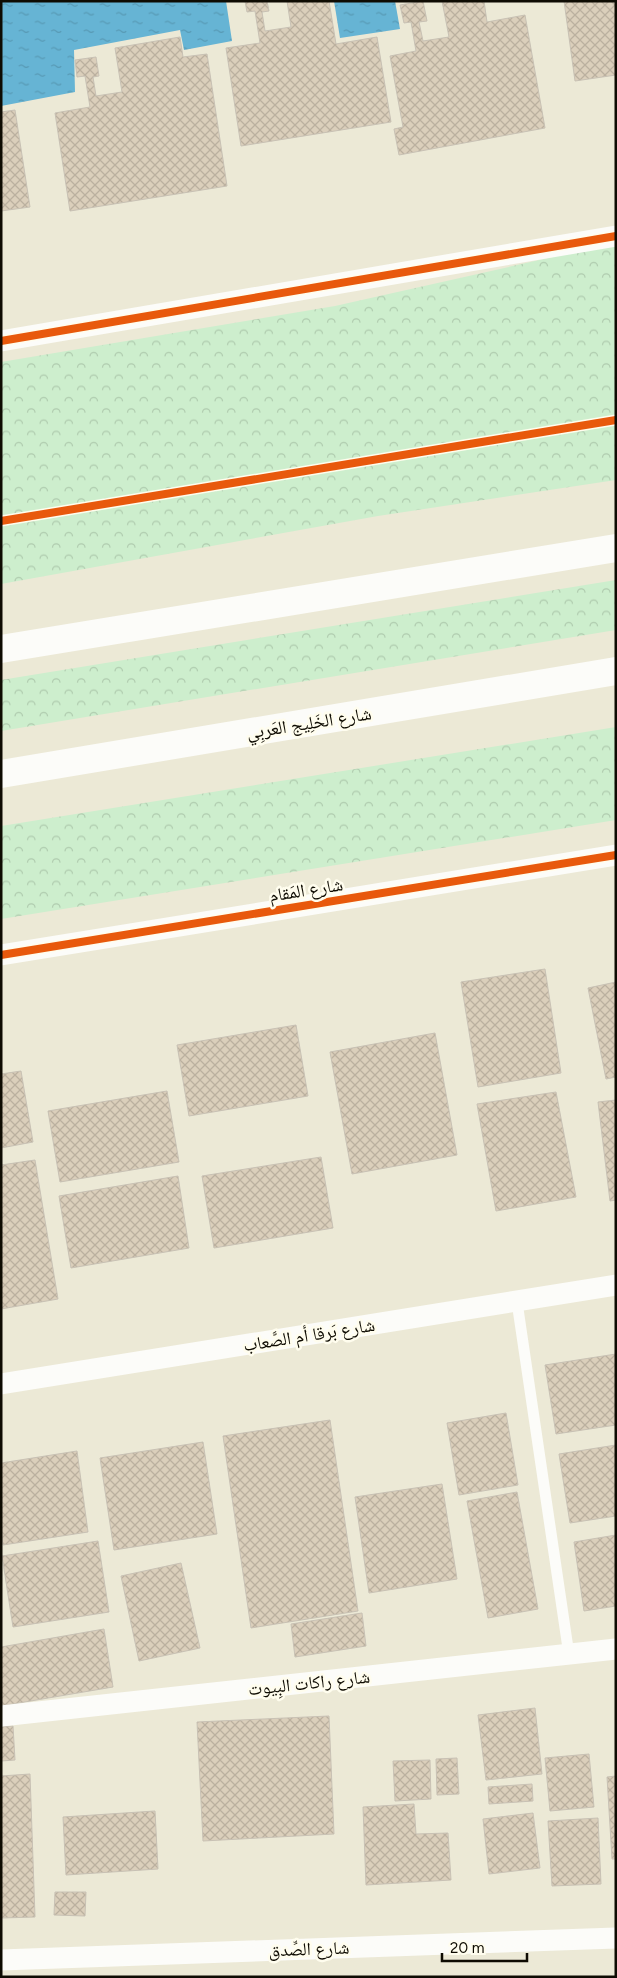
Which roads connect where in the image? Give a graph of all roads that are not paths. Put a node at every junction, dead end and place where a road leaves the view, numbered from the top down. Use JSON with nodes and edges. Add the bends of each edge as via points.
{"nodes":[{"id":1,"x":616,"y":236,"type":"edge"},
{"id":2,"x":1,"y":341,"type":"edge"},
{"id":3,"x":616,"y":548,"type":"edge"},
{"id":4,"x":1,"y":649,"type":"edge"},
{"id":5,"x":616,"y":672,"type":"edge"},
{"id":6,"x":1,"y":774,"type":"edge"},
{"id":7,"x":616,"y":855,"type":"edge"},
{"id":8,"x":1,"y":955,"type":"edge"},
{"id":9,"x":616,"y":1285,"type":"edge"},
{"id":10,"x":517,"y":1302,"type":"junction"},
{"id":11,"x":1,"y":1384,"type":"edge"},
{"id":12,"x":616,"y":1649,"type":"edge"},
{"id":13,"x":569,"y":1655,"type":"junction"},
{"id":14,"x":1,"y":1716,"type":"edge"},
{"id":15,"x":616,"y":1938,"type":"edge"},
{"id":16,"x":1,"y":1960,"type":"edge"}],
"edges":[{"from":1,"to":2,"type":"street"},
{"from":3,"to":4,"type":"highway"},
{"from":5,"to":6,"type":"highway","name":"شارع الخَلِيج العَربِي"},
{"from":7,"to":8,"type":"street","name":"شارع المَقام"},
{"from":9,"to":10,"type":"street","name":"شارع بَرقا أم الصَّعاب"},
{"from":10,"to":11,"type":"street","name":"شارع بَرقا أم الصَّعاب"},
{"from":10,"to":13,"type":"lane"},
{"from":12,"to":13,"type":"street","name":"شارع راكات البِيوت"},
{"from":13,"to":14,"type":"street","name":"شارع راكات البِيوت"},
{"from":15,"to":16,"type":"street","name":"شارع الصِّدق"}]}
